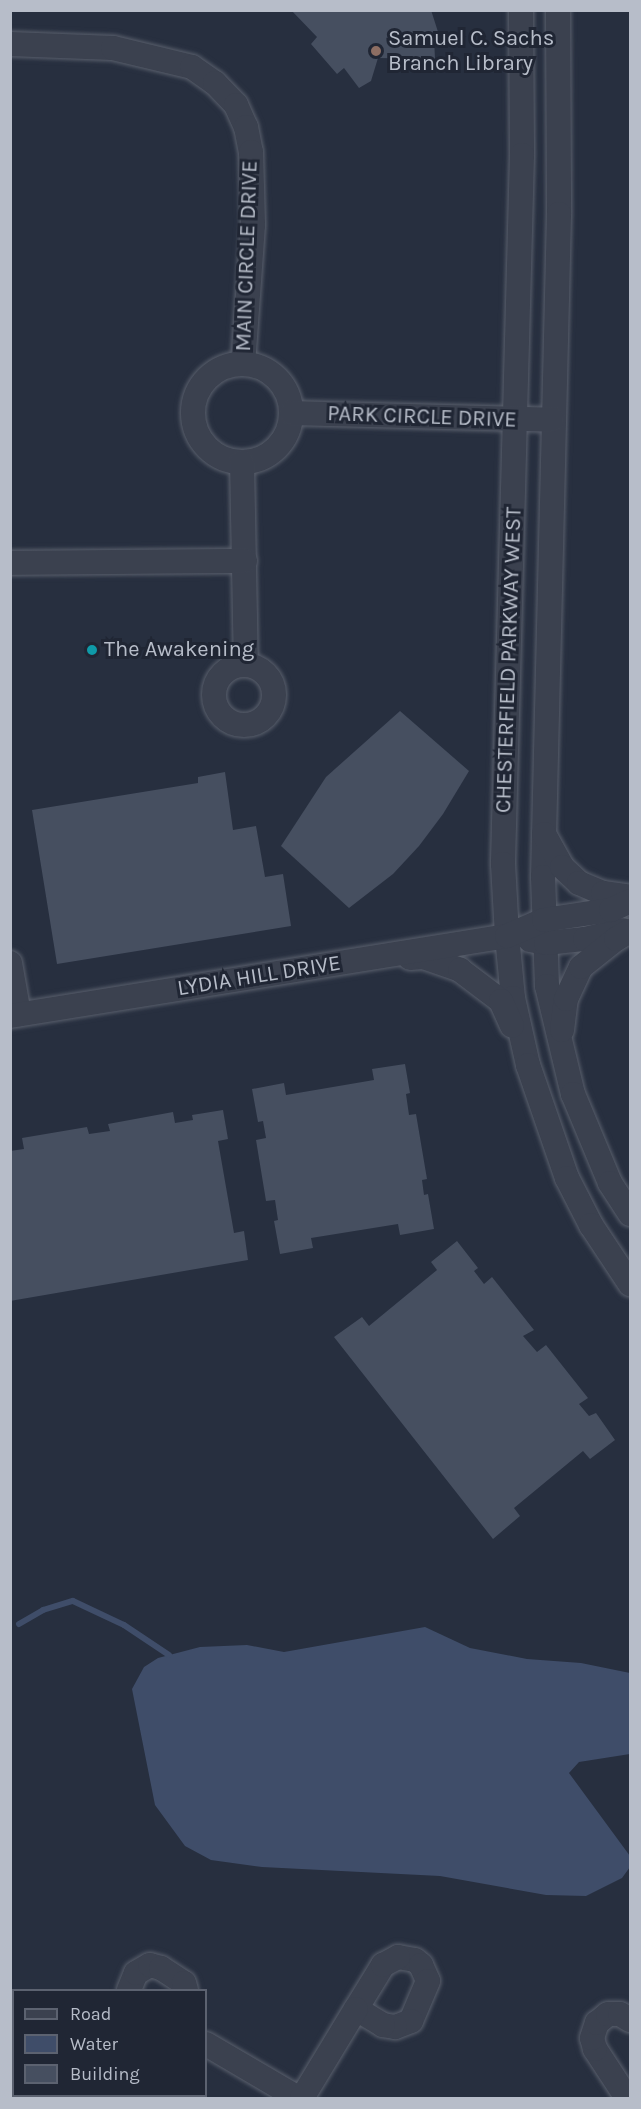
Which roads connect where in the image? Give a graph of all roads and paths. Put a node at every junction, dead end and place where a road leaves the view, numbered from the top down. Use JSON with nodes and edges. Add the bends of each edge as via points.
{"nodes":[{"id":1,"x":521,"y":10,"type":"edge"},
{"id":2,"x":558,"y":10,"type":"edge"},
{"id":3,"x":10,"y":44,"type":"edge"},
{"id":4,"x":243,"y":364,"type":"junction"},
{"id":5,"x":292,"y":413,"type":"junction"},
{"id":6,"x":515,"y":420,"type":"junction"},
{"id":7,"x":552,"y":420,"type":"junction"},
{"id":8,"x":242,"y":462,"type":"junction"},
{"id":9,"x":246,"y":561,"type":"junction"},
{"id":10,"x":10,"y":563,"type":"edge"},
{"id":11,"x":246,"y":664,"type":"dead end"},
{"id":12,"x":543,"y":833,"type":"junction"},
{"id":13,"x":630,"y":897,"type":"edge"},
{"id":14,"x":630,"y":902,"type":"edge"},
{"id":15,"x":630,"y":930,"type":"edge"},
{"id":16,"x":545,"y":931,"type":"junction"},
{"id":17,"x":507,"y":936,"type":"junction"},
{"id":18,"x":10,"y":963,"type":"edge"},
{"id":19,"x":339,"y":963,"type":"junction"},
{"id":20,"x":15,"y":1015,"type":"edge"},
{"id":21,"x":560,"y":1047,"type":"junction"},
{"id":22,"x":527,"y":1060,"type":"junction"},
{"id":23,"x":630,"y":1214,"type":"edge"},
{"id":24,"x":630,"y":1284,"type":"edge"},
{"id":25,"x":129,"y":1989,"type":"edge"},
{"id":26,"x":186,"y":1989,"type":"edge"},
{"id":27,"x":356,"y":2009,"type":"dead end"},
{"id":28,"x":630,"y":2020,"type":"edge"},
{"id":29,"x":207,"y":2045,"type":"edge"},
{"id":30,"x":630,"y":2095,"type":"edge"},
{"id":31,"x":300,"y":2098,"type":"edge"},
{"id":32,"x":627,"y":2098,"type":"edge"}],
"edges":[{"from":1,"to":6,"type":"street","name":"CHESTERFIELD PARKWAY WEST","via":[[522,155]]},
{"from":2,"to":7,"type":"street","name":"CHESTERFIELD PARKWAY WEST","via":[[559,214]]},
{"from":3,"to":4,"type":"street","name":"MAIN CIRCLE DRIVE","via":[[113,48],[192,67],[236,105],[251,152],[253,225]]},
{"from":4,"to":5,"type":"street","name":"MAIN CIRCLE DRIVE","via":[[269,371],[281,382]]},
{"from":4,"to":8,"type":"street","name":"MAIN CIRCLE DRIVE","via":[[221,368],[207,377],[197,391],[193,407],[193,424],[205,445],[225,459]]},
{"from":5,"to":6,"type":"street","name":"PARK CIRCLE DRIVE"},
{"from":5,"to":8,"type":"street","via":[[289,428],[276,447],[257,460]]},
{"from":6,"to":7,"type":"street","name":"PARK CIRCLE DRIVE"},
{"from":6,"to":17,"type":"street","name":"CHESTERFIELD PARKWAY WEST","via":[[503,864]]},
{"from":7,"to":12,"type":"street","name":"CHESTERFIELD PARKWAY WEST"},
{"from":8,"to":9,"type":"street"},
{"from":9,"to":10,"type":"street"},
{"from":9,"to":11,"type":"street"},
{"from":12,"to":13,"type":"street","via":[[562,867],[579,883],[603,893]]},
{"from":12,"to":16,"type":"street","name":"CHESTERFIELD PARKWAY WEST"},
{"from":14,"to":16,"type":"street"},
{"from":15,"to":16,"type":"street","via":[[585,939]]},
{"from":15,"to":21,"type":"street","via":[[581,967],[566,999]]},
{"from":16,"to":17,"type":"street","name":"LYDIA HILL DRIVE"},
{"from":16,"to":21,"type":"street","name":"CHESTERFIELD PARKWAY WEST","via":[[547,986]]},
{"from":17,"to":19,"type":"street","name":"LYDIA HILL DRIVE"},
{"from":17,"to":22,"type":"street","name":"CHESTERFIELD PARKWAY WEST","via":[[513,998]]},
{"from":18,"to":20,"type":"street"},
{"from":19,"to":20,"type":"street","name":"LYDIA HILL DRIVE"},
{"from":19,"to":22,"type":"street","via":[[423,957],[460,970],[501,1001]]},
{"from":21,"to":23,"type":"street","name":"CHESTERFIELD PARKWAY WEST","via":[[573,1094],[610,1183]]},
{"from":22,"to":24,"type":"street","name":"CHESTERFIELD PARKWAY WEST","via":[[567,1178],[591,1225]]},
{"from":25,"to":26,"type":"street","via":[[135,1973],[150,1965],[184,1983]]},
{"from":27,"to":31,"type":"street"},
{"from":28,"to":32,"type":"street","via":[[620,2014],[608,2014],[597,2023],[592,2038]]},
{"from":29,"to":31,"type":"street"},
{"from":30,"to":32,"type":"street"}]}
